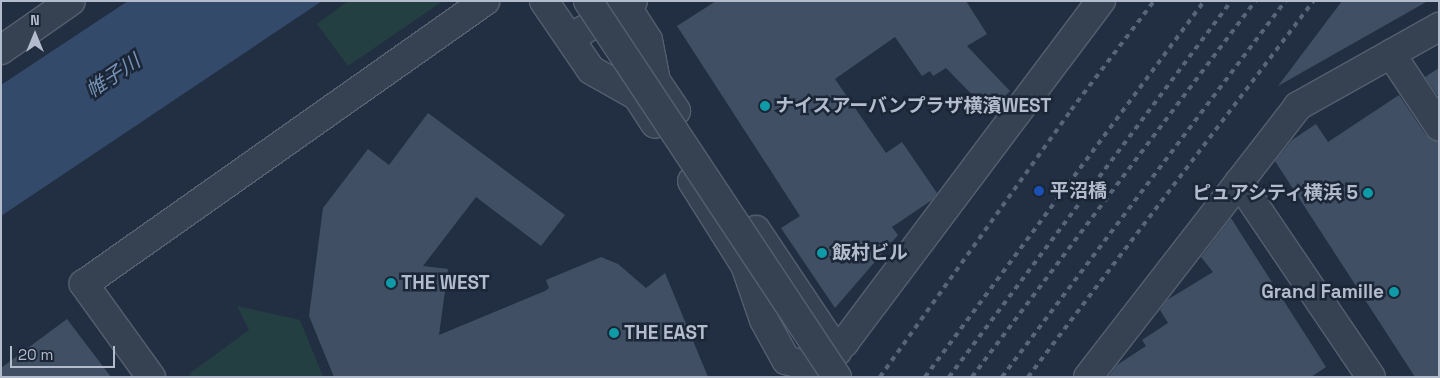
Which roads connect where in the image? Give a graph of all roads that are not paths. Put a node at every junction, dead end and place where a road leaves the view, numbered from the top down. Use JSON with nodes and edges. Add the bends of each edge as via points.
{"nodes":[{"id":1,"x":71,"y":1,"type":"edge"},
{"id":2,"x":485,"y":1,"type":"edge"},
{"id":3,"x":544,"y":1,"type":"edge"},
{"id":4,"x":588,"y":1,"type":"edge"},
{"id":5,"x":1101,"y":1,"type":"edge"},
{"id":6,"x":627,"y":3,"type":"edge"},
{"id":7,"x":1439,"y":27,"type":"edge"},
{"id":8,"x":570,"y":38,"type":"junction"},
{"id":9,"x":1,"y":50,"type":"edge"},
{"id":10,"x":1391,"y":54,"type":"junction"},
{"id":11,"x":1439,"y":126,"type":"edge"},
{"id":12,"x":1239,"y":182,"type":"junction"},
{"id":13,"x":837,"y":364,"type":"edge"},
{"id":14,"x":1095,"y":373,"type":"edge"},
{"id":15,"x":151,"y":377,"type":"edge"},
{"id":16,"x":1371,"y":377,"type":"edge"}],
"edges":[{"from":1,"to":9,"type":"street"},
{"from":2,"to":15,"type":"street","via":[[84,284]]},
{"from":3,"to":8,"type":"street"},
{"from":4,"to":13,"type":"street","bridge":true},
{"from":5,"to":13,"type":"street"},
{"from":6,"to":8,"type":"street"},
{"from":6,"to":13,"type":"street","via":[[648,40],[656,81]]},
{"from":7,"to":10,"type":"street"},
{"from":8,"to":13,"type":"street","via":[[591,70],[636,96],[746,265],[764,320],[786,360],[810,368]]},
{"from":10,"to":11,"type":"street"},
{"from":10,"to":12,"type":"street","via":[[1298,106]]},
{"from":12,"to":14,"type":"street"},
{"from":12,"to":16,"type":"street"}]}
